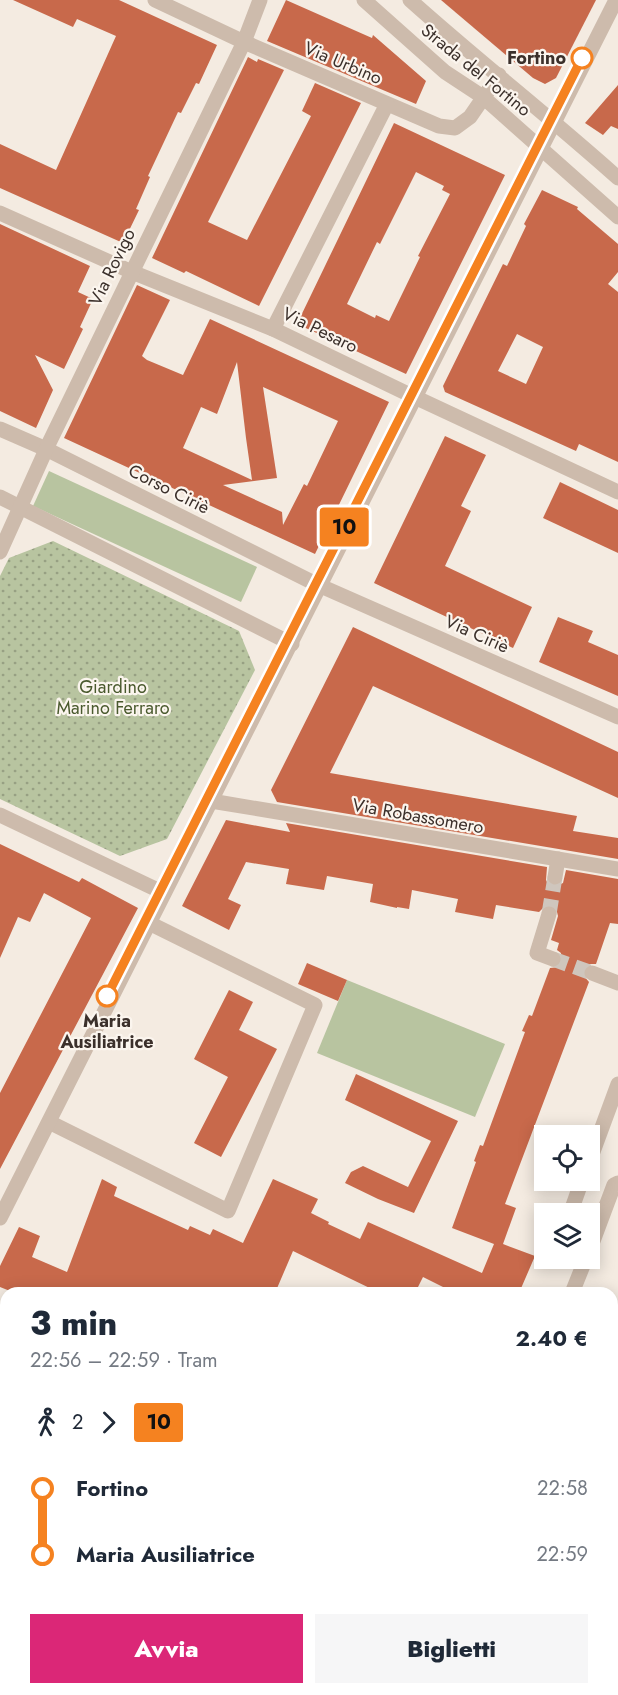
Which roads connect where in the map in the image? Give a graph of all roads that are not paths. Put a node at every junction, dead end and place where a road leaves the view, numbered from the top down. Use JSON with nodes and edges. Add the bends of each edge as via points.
{"nodes":[{"id":1,"x":155,"y":0,"type":"edge"},
{"id":2,"x":260,"y":0,"type":"edge"},
{"id":3,"x":364,"y":0,"type":"edge"},
{"id":4,"x":410,"y":0,"type":"edge"},
{"id":5,"x":616,"y":0,"type":"edge"},
{"id":6,"x":244,"y":42,"type":"junction"},
{"id":7,"x":499,"y":75,"type":"junction"},
{"id":8,"x":483,"y":97,"type":"junction"},
{"id":9,"x":387,"y":104,"type":"junction"},
{"id":10,"x":554,"y":121,"type":"junction"},
{"id":11,"x":540,"y":149,"type":"junction"},
{"id":12,"x":618,"y":178,"type":"edge"},
{"id":13,"x":0,"y":213,"type":"edge"},
{"id":14,"x":618,"y":217,"type":"edge"},
{"id":15,"x":132,"y":272,"type":"junction"},
{"id":16,"x":273,"y":329,"type":"junction"},
{"id":17,"x":416,"y":397,"type":"junction"},
{"id":18,"x":0,"y":429,"type":"edge"},
{"id":19,"x":46,"y":448,"type":"junction"},
{"id":20,"x":618,"y":492,"type":"edge"},
{"id":21,"x":0,"y":497,"type":"edge"},
{"id":22,"x":20,"y":507,"type":"junction"},
{"id":23,"x":0,"y":552,"type":"edge"},
{"id":24,"x":321,"y":586,"type":"junction"},
{"id":25,"x":292,"y":644,"type":"junction"},
{"id":26,"x":618,"y":717,"type":"edge"},
{"id":27,"x":211,"y":801,"type":"junction"},
{"id":28,"x":0,"y":815,"type":"edge"},
{"id":29,"x":558,"y":859,"type":"junction"},
{"id":30,"x":618,"y":869,"type":"edge"},
{"id":31,"x":555,"y":877,"type":"tunnel mouth"},
{"id":32,"x":164,"y":893,"type":"junction"},
{"id":33,"x":549,"y":914,"type":"tunnel mouth"},
{"id":34,"x":149,"y":923,"type":"junction"},
{"id":35,"x":553,"y":959,"type":"tunnel mouth"},
{"id":36,"x":592,"y":974,"type":"tunnel mouth"},
{"id":37,"x":618,"y":983,"type":"edge"},
{"id":38,"x":618,"y":1084,"type":"edge"},
{"id":39,"x":613,"y":1114,"type":"edge"},
{"id":40,"x":49,"y":1122,"type":"junction"},
{"id":41,"x":600,"y":1140,"type":"edge"},
{"id":42,"x":618,"y":1183,"type":"edge"},
{"id":43,"x":0,"y":1218,"type":"edge"},
{"id":44,"x":600,"y":1222,"type":"edge"},
{"id":45,"x":582,"y":1269,"type":"edge"},
{"id":46,"x":574,"y":1287,"type":"edge"}],
"edges":[{"from":1,"to":6,"type":"street","name":"Via Urbino"},
{"from":2,"to":6,"type":"street","name":"Via Rovigo"},
{"from":3,"to":8,"type":"street","name":"Strada del Fortino","via":[[445,72]]},
{"from":4,"to":7,"type":"street","name":"Strada del Fortino"},
{"from":5,"to":10,"type":"street"},
{"from":6,"to":9,"type":"street","name":"Via Urbino"},
{"from":6,"to":15,"type":"street","name":"Via Rovigo"},
{"from":7,"to":8,"type":"street","name":"Via Urbino"},
{"from":7,"to":10,"type":"street","name":"Strada del Fortino"},
{"from":8,"to":9,"type":"street","name":"Via Urbino","via":[[470,117],[455,128],[439,126]]},
{"from":8,"to":11,"type":"street","name":"Strada del Fortino"},
{"from":9,"to":16,"type":"street"},
{"from":10,"to":11,"type":"street"},
{"from":10,"to":12,"type":"street","name":"Strada del Fortino"},
{"from":11,"to":14,"type":"street","name":"Strada del Fortino"},
{"from":11,"to":17,"type":"street"},
{"from":13,"to":15,"type":"street","name":"Via Pesaro"},
{"from":15,"to":16,"type":"street","name":"Via Pesaro"},
{"from":15,"to":19,"type":"street","name":"Via Rovigo"},
{"from":16,"to":17,"type":"street","name":"Via Pesaro"},
{"from":17,"to":20,"type":"street","name":"Via Pesaro"},
{"from":17,"to":24,"type":"street"},
{"from":18,"to":19,"type":"street","name":"Corso Ciriè"},
{"from":19,"to":22,"type":"street","name":"Via Rovigo"},
{"from":19,"to":24,"type":"street","name":"Corso Ciriè"},
{"from":21,"to":22,"type":"street"},
{"from":22,"to":23,"type":"street","name":"Via Rovigo"},
{"from":22,"to":25,"type":"street"},
{"from":24,"to":25,"type":"street"},
{"from":24,"to":26,"type":"street","name":"Via Ciriè"},
{"from":25,"to":27,"type":"street"},
{"from":27,"to":29,"type":"street","name":"Via Robassomero"},
{"from":27,"to":32,"type":"street"},
{"from":28,"to":32,"type":"street"},
{"from":29,"to":30,"type":"street","name":"Via Robassomero"},
{"from":29,"to":31,"type":"street"},
{"from":32,"to":34,"type":"street"},
{"from":33,"to":35,"type":"street","via":[[537,953]]},
{"from":34,"to":40,"type":"street"},
{"from":34,"to":40,"type":"street","via":[[315,1005],[228,1211]]},
{"from":36,"to":37,"type":"street"},
{"from":38,"to":39,"type":"street"},
{"from":39,"to":41,"type":"street"},
{"from":40,"to":43,"type":"street"},
{"from":42,"to":44,"type":"street"},
{"from":45,"to":46,"type":"street"}]}
